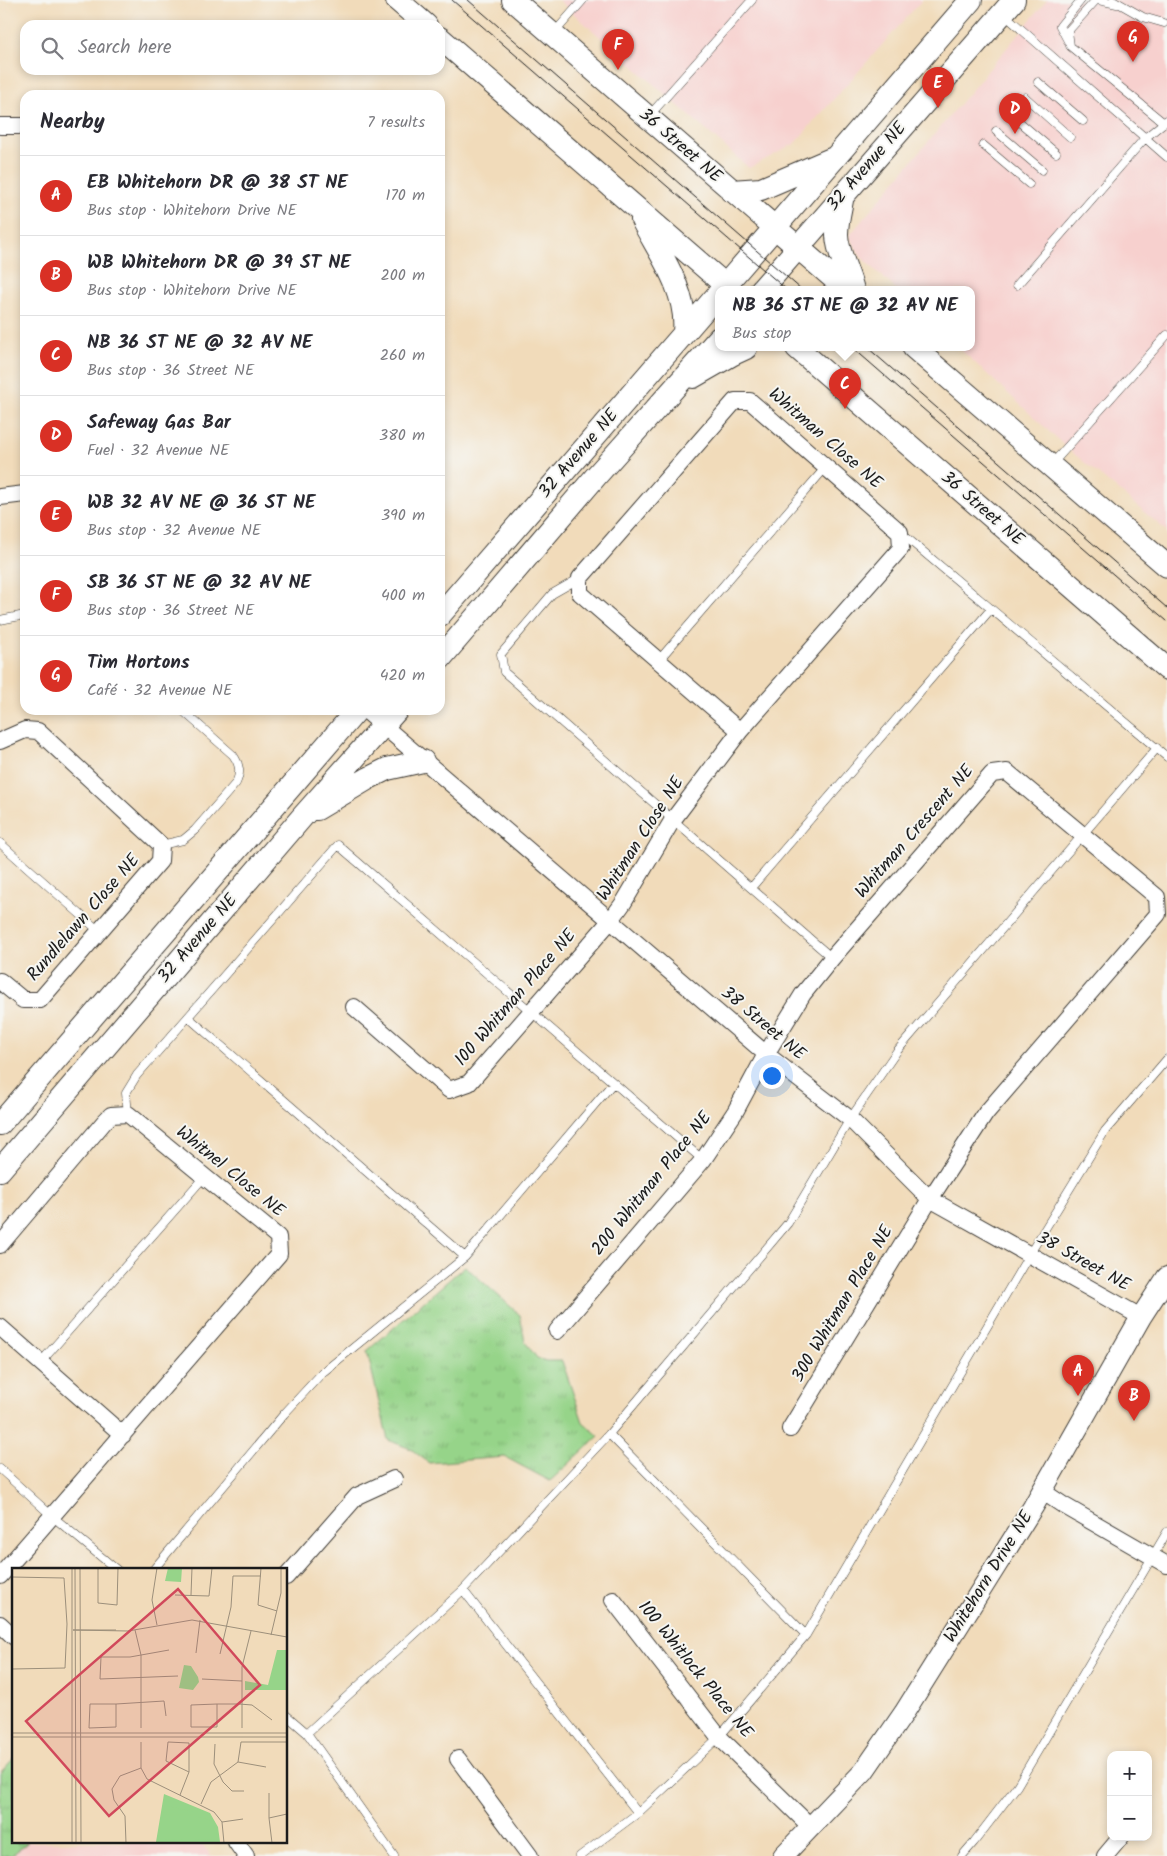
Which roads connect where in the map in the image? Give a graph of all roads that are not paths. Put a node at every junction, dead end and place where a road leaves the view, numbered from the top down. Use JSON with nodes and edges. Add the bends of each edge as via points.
{"nodes":[{"id":1,"x":397,"y":0,"type":"edge"},
{"id":2,"x":513,"y":0,"type":"edge"},
{"id":3,"x":583,"y":0,"type":"edge"},
{"id":4,"x":752,"y":0,"type":"edge"},
{"id":5,"x":971,"y":0,"type":"edge"},
{"id":6,"x":1081,"y":0,"type":"edge"},
{"id":7,"x":1097,"y":0,"type":"edge"},
{"id":8,"x":1116,"y":2,"type":"edge"},
{"id":9,"x":1008,"y":6,"type":"edge"},
{"id":10,"x":420,"y":20,"type":"edge"},
{"id":11,"x":1164,"y":23,"type":"dead end"},
{"id":12,"x":553,"y":34,"type":"junction"},
{"id":13,"x":445,"y":42,"type":"edge"},
{"id":14,"x":1070,"y":46,"type":"junction"},
{"id":15,"x":1038,"y":82,"type":"dead end"},
{"id":16,"x":1025,"y":97,"type":"dead end"},
{"id":17,"x":1010,"y":114,"type":"dead end"},
{"id":18,"x":647,"y":117,"type":"junction"},
{"id":19,"x":1083,"y":121,"type":"dead end"},
{"id":20,"x":1165,"y":121,"type":"edge"},
{"id":21,"x":0,"y":126,"type":"edge"},
{"id":22,"x":20,"y":126,"type":"edge"},
{"id":23,"x":996,"y":130,"type":"dead end"},
{"id":24,"x":1070,"y":137,"type":"dead end"},
{"id":25,"x":1145,"y":138,"type":"junction"},
{"id":26,"x":983,"y":146,"type":"dead end"},
{"id":27,"x":1056,"y":153,"type":"dead end"},
{"id":28,"x":836,"y":157,"type":"junction"},
{"id":29,"x":1167,"y":157,"type":"edge"},
{"id":30,"x":1042,"y":170,"type":"dead end"},
{"id":31,"x":1029,"y":184,"type":"dead end"},
{"id":32,"x":732,"y":191,"type":"junction"},
{"id":33,"x":843,"y":195,"type":"junction"},
{"id":34,"x":636,"y":208,"type":"junction"},
{"id":35,"x":775,"y":228,"type":"junction"},
{"id":36,"x":797,"y":247,"type":"junction"},
{"id":37,"x":1017,"y":285,"type":"dead end"},
{"id":38,"x":720,"y":286,"type":"edge"},
{"id":39,"x":727,"y":286,"type":"edge"},
{"id":40,"x":764,"y":286,"type":"edge"},
{"id":41,"x":842,"y":286,"type":"edge"},
{"id":42,"x":852,"y":286,"type":"edge"},
{"id":43,"x":715,"y":299,"type":"edge"},
{"id":44,"x":684,"y":332,"type":"junction"},
{"id":45,"x":1167,"y":335,"type":"edge"},
{"id":46,"x":715,"y":343,"type":"edge"},
{"id":47,"x":740,"y":351,"type":"edge"},
{"id":48,"x":800,"y":351,"type":"edge"},
{"id":49,"x":917,"y":351,"type":"edge"},
{"id":50,"x":677,"y":386,"type":"junction"},
{"id":51,"x":1050,"y":466,"type":"junction"},
{"id":52,"x":826,"y":467,"type":"junction"},
{"id":53,"x":20,"y":495,"type":"edge"},
{"id":54,"x":0,"y":497,"type":"edge"},
{"id":55,"x":900,"y":532,"type":"junction"},
{"id":56,"x":1167,"y":566,"type":"edge"},
{"id":57,"x":580,"y":578,"type":"junction"},
{"id":58,"x":445,"y":609,"type":"edge"},
{"id":59,"x":991,"y":609,"type":"junction"},
{"id":60,"x":20,"y":616,"type":"edge"},
{"id":61,"x":0,"y":620,"type":"edge"},
{"id":62,"x":445,"y":653,"type":"edge"},
{"id":63,"x":658,"y":661,"type":"junction"},
{"id":64,"x":1167,"y":669,"type":"edge"},
{"id":65,"x":188,"y":715,"type":"edge"},
{"id":66,"x":353,"y":715,"type":"edge"},
{"id":67,"x":390,"y":718,"type":"edge"},
{"id":68,"x":740,"y":731,"type":"junction"},
{"id":69,"x":0,"y":741,"type":"edge"},
{"id":70,"x":1156,"y":748,"type":"junction"},
{"id":71,"x":1167,"y":757,"type":"edge"},
{"id":72,"x":422,"y":761,"type":"junction"},
{"id":73,"x":303,"y":816,"type":"junction"},
{"id":74,"x":672,"y":821,"type":"junction"},
{"id":75,"x":1083,"y":836,"type":"junction"},
{"id":76,"x":0,"y":843,"type":"edge"},
{"id":77,"x":161,"y":845,"type":"junction"},
{"id":78,"x":751,"y":888,"type":"junction"},
{"id":79,"x":611,"y":920,"type":"junction"},
{"id":80,"x":99,"y":931,"type":"junction"},
{"id":81,"x":832,"y":958,"type":"junction"},
{"id":82,"x":0,"y":982,"type":"edge"},
{"id":83,"x":354,"y":1007,"type":"dead end"},
{"id":84,"x":532,"y":1012,"type":"junction"},
{"id":85,"x":188,"y":1017,"type":"junction"},
{"id":86,"x":766,"y":1054,"type":"junction"},
{"id":87,"x":1167,"y":1059,"type":"edge"},
{"id":88,"x":613,"y":1083,"type":"junction"},
{"id":89,"x":128,"y":1114,"type":"junction"},
{"id":90,"x":850,"y":1119,"type":"junction"},
{"id":91,"x":0,"y":1124,"type":"edge"},
{"id":92,"x":703,"y":1160,"type":"junction"},
{"id":93,"x":0,"y":1170,"type":"edge"},
{"id":94,"x":204,"y":1177,"type":"junction"},
{"id":95,"x":930,"y":1199,"type":"junction"},
{"id":96,"x":0,"y":1245,"type":"edge"},
{"id":97,"x":1029,"y":1255,"type":"junction"},
{"id":98,"x":465,"y":1256,"type":"junction"},
{"id":99,"x":1167,"y":1277,"type":"edge"},
{"id":100,"x":1140,"y":1317,"type":"junction"},
{"id":101,"x":0,"y":1327,"type":"edge"},
{"id":102,"x":557,"y":1331,"type":"dead end"},
{"id":103,"x":40,"y":1363,"type":"junction"},
{"id":104,"x":790,"y":1429,"type":"dead end"},
{"id":105,"x":609,"y":1434,"type":"junction"},
{"id":106,"x":123,"y":1435,"type":"junction"},
{"id":107,"x":0,"y":1470,"type":"edge"},
{"id":108,"x":394,"y":1479,"type":"dead end"},
{"id":109,"x":1042,"y":1491,"type":"junction"},
{"id":110,"x":52,"y":1516,"type":"junction"},
{"id":111,"x":1167,"y":1532,"type":"edge"},
{"id":112,"x":1152,"y":1556,"type":"junction"},
{"id":113,"x":1167,"y":1565,"type":"edge"},
{"id":114,"x":115,"y":1568,"type":"edge"},
{"id":115,"x":155,"y":1568,"type":"edge"},
{"id":116,"x":288,"y":1575,"type":"edge"},
{"id":117,"x":0,"y":1576,"type":"edge"},
{"id":118,"x":462,"y":1590,"type":"junction"},
{"id":119,"x":613,"y":1600,"type":"dead end"},
{"id":120,"x":0,"y":1624,"type":"edge"},
{"id":121,"x":12,"y":1634,"type":"edge"},
{"id":122,"x":806,"y":1635,"type":"junction"},
{"id":123,"x":288,"y":1717,"type":"edge"},
{"id":124,"x":307,"y":1733,"type":"junction"},
{"id":125,"x":719,"y":1737,"type":"junction"},
{"id":126,"x":458,"y":1758,"type":"dead end"},
{"id":127,"x":638,"y":1814,"type":"junction"},
{"id":128,"x":812,"y":1828,"type":"junction"},
{"id":129,"x":1118,"y":1841,"type":"edge"},
{"id":130,"x":237,"y":1844,"type":"edge"},
{"id":131,"x":246,"y":1856,"type":"edge"},
{"id":132,"x":394,"y":1856,"type":"edge"},
{"id":133,"x":530,"y":1856,"type":"edge"},
{"id":134,"x":580,"y":1856,"type":"edge"},
{"id":135,"x":783,"y":1856,"type":"edge"},
{"id":136,"x":962,"y":1856,"type":"edge"},
{"id":137,"x":1105,"y":1856,"type":"edge"}],
"edges":[{"from":1,"to":10,"type":"main road"},
{"from":2,"to":12,"type":"main road","name":"36 Street NE"},
{"from":3,"to":12,"type":"lane"},
{"from":4,"to":18,"type":"lane"},
{"from":5,"to":28,"type":"main road","name":"32 Avenue NE"},
{"from":6,"to":14,"type":"lane","via":[[1060,26]]},
{"from":7,"to":8,"type":"lane"},
{"from":7,"to":14,"type":"lane","via":[[1068,31]]},
{"from":8,"to":11,"type":"lane","via":[[1143,17]]},
{"from":9,"to":25,"type":"lane"},
{"from":9,"to":33,"type":"main road","name":"32 Avenue NE"},
{"from":12,"to":18,"type":"main road","name":"36 Street NE"},
{"from":13,"to":34,"type":"main road"},
{"from":14,"to":20,"type":"lane"},
{"from":15,"to":19,"type":"lane"},
{"from":16,"to":24,"type":"lane"},
{"from":17,"to":27,"type":"lane"},
{"from":18,"to":32,"type":"main road","name":"36 Street NE"},
{"from":20,"to":25,"type":"lane"},
{"from":21,"to":22,"type":"street"},
{"from":23,"to":30,"type":"lane"},
{"from":25,"to":29,"type":"lane"},
{"from":25,"to":37,"type":"lane"},
{"from":26,"to":31,"type":"lane"},
{"from":28,"to":32,"type":"main road","via":[[761,189]]},
{"from":28,"to":35,"type":"main road","name":"32 Avenue NE"},
{"from":32,"to":35,"type":"main road","name":"36 Street NE"},
{"from":33,"to":36,"type":"main road","name":"32 Avenue NE"},
{"from":33,"to":42,"type":"main road","via":[[837,235]]},
{"from":34,"to":38,"type":"main road"},
{"from":34,"to":44,"type":"main road","via":[[681,297]]},
{"from":35,"to":36,"type":"main road","name":"36 Street NE"},
{"from":35,"to":39,"type":"main road","name":"32 Avenue NE"},
{"from":36,"to":40,"type":"main road","name":"32 Avenue NE"},
{"from":36,"to":41,"type":"main road","name":"36 Street NE"},
{"from":43,"to":44,"type":"main road","name":"32 Avenue NE"},
{"from":44,"to":58,"type":"main road","name":"32 Avenue NE"},
{"from":45,"to":51,"type":"lane"},
{"from":46,"to":50,"type":"main road","name":"32 Avenue NE"},
{"from":47,"to":50,"type":"main road"},
{"from":48,"to":64,"type":"main road","name":"36 Street NE"},
{"from":49,"to":51,"type":"main road"},
{"from":50,"to":62,"type":"main road","name":"32 Avenue NE"},
{"from":51,"to":56,"type":"main road"},
{"from":52,"to":55,"type":"street","name":"Whitman Close NE"},
{"from":52,"to":57,"type":"street","name":"Whitman Close NE","via":[[750,401],[735,401]]},
{"from":52,"to":63,"type":"lane"},
{"from":53,"to":54,"type":"street"},
{"from":55,"to":59,"type":"lane"},
{"from":55,"to":68,"type":"street","name":"Whitman Close NE","via":[[901,548]]},
{"from":57,"to":63,"type":"street","via":[[580,593]]},
{"from":57,"to":74,"type":"lane","via":[[552,594],[501,654],[504,672]]},
{"from":59,"to":70,"type":"lane"},
{"from":59,"to":78,"type":"lane"},
{"from":60,"to":61,"type":"lane"},
{"from":63,"to":68,"type":"street"},
{"from":65,"to":77,"type":"lane","via":[[233,755],[239,764],[240,774],[236,783],[195,830],[183,840]]},
{"from":66,"to":91,"type":"main road","name":"32 Avenue NE"},
{"from":67,"to":72,"type":"street","name":"38 Street NE"},
{"from":67,"to":73,"type":"main road","name":"32 Avenue NE"},
{"from":68,"to":74,"type":"street","name":"Whitman Close NE"},
{"from":69,"to":77,"type":"street","name":"Rundlelawn Close NE","via":[[25,730],[38,731]]},
{"from":70,"to":71,"type":"lane"},
{"from":70,"to":75,"type":"lane"},
{"from":72,"to":73,"type":"main road","via":[[387,769]]},
{"from":72,"to":79,"type":"street","name":"38 Street NE"},
{"from":73,"to":93,"type":"main road","name":"32 Avenue NE"},
{"from":74,"to":78,"type":"lane"},
{"from":74,"to":79,"type":"street","name":"Whitman Close NE"},
{"from":75,"to":81,"type":"street","name":"Whitman Crescent NE","via":[[1007,772],[992,774]]},
{"from":75,"to":90,"type":"lane","via":[[897,1051]]},
{"from":75,"to":95,"type":"street","name":"Whitman Crescent NE","via":[[1157,897],[1158,914],[986,1113]]},
{"from":76,"to":80,"type":"lane"},
{"from":77,"to":80,"type":"street","name":"Rundlelawn Close NE","via":[[160,861]]},
{"from":78,"to":81,"type":"lane"},
{"from":79,"to":84,"type":"street","name":"100 Whitman Place NE"},
{"from":79,"to":86,"type":"street","name":"38 Street NE"},
{"from":80,"to":82,"type":"street","name":"Rundlelawn Close NE","via":[[40,1000],[22,1000]]},
{"from":81,"to":86,"type":"street","name":"Whitman Crescent NE","via":[[803,994]]},
{"from":83,"to":84,"type":"street","name":"100 Whitman Place NE","via":[[449,1090],[470,1083]]},
{"from":84,"to":85,"type":"lane","via":[[338,845]]},
{"from":84,"to":88,"type":"lane"},
{"from":85,"to":89,"type":"lane","via":[[126,1093]]},
{"from":85,"to":98,"type":"lane"},
{"from":86,"to":90,"type":"street","name":"38 Street NE"},
{"from":86,"to":92,"type":"street","name":"200 Whitman Place NE","via":[[735,1112]]},
{"from":87,"to":97,"type":"lane","via":[[1105,1131]]},
{"from":88,"to":92,"type":"lane"},
{"from":88,"to":98,"type":"lane"},
{"from":89,"to":94,"type":"street","name":"Whitnel Close NE"},
{"from":89,"to":96,"type":"street","via":[[111,1114],[104,1121]]},
{"from":90,"to":95,"type":"street","name":"38 Street NE"},
{"from":90,"to":105,"type":"lane","via":[[788,1222]]},
{"from":92,"to":102,"type":"street","name":"200 Whitman Place NE"},
{"from":94,"to":103,"type":"lane"},
{"from":94,"to":106,"type":"street","name":"Whitnel Close NE","via":[[278,1237],[279,1254]]},
{"from":95,"to":97,"type":"street","name":"38 Street NE"},
{"from":95,"to":104,"type":"street","name":"300 Whitman Place NE"},
{"from":97,"to":100,"type":"street","name":"38 Street NE"},
{"from":97,"to":122,"type":"lane"},
{"from":98,"to":115,"type":"lane","via":[[322,1373]]},
{"from":99,"to":100,"type":"street","name":"Whitehorn Drive NE"},
{"from":100,"to":109,"type":"street","name":"Whitehorn Drive NE"},
{"from":101,"to":103,"type":"street"},
{"from":103,"to":106,"type":"street"},
{"from":105,"to":118,"type":"lane"},
{"from":105,"to":122,"type":"lane"},
{"from":106,"to":110,"type":"street","name":"Whitnel Close NE"},
{"from":107,"to":110,"type":"lane"},
{"from":108,"to":116,"type":"street","via":[[357,1496]]},
{"from":109,"to":112,"type":"street"},
{"from":109,"to":128,"type":"street","name":"Whitehorn Drive NE","via":[[864,1772]]},
{"from":110,"to":114,"type":"lane"},
{"from":110,"to":117,"type":"street","name":"Whitnel Close NE"},
{"from":111,"to":112,"type":"lane"},
{"from":112,"to":113,"type":"street"},
{"from":112,"to":136,"type":"lane","via":[[1017,1786]]},
{"from":118,"to":124,"type":"lane"},
{"from":118,"to":127,"type":"lane"},
{"from":119,"to":125,"type":"street","name":"100 Whitlock Place NE"},
{"from":120,"to":121,"type":"street"},
{"from":122,"to":125,"type":"lane"},
{"from":123,"to":124,"type":"lane"},
{"from":124,"to":132,"type":"lane"},
{"from":125,"to":127,"type":"lane"},
{"from":125,"to":128,"type":"street","name":"100 Whitlock Place NE"},
{"from":126,"to":133,"type":"street"},
{"from":127,"to":134,"type":"lane"},
{"from":128,"to":135,"type":"street","name":"Whitehorn Drive NE"},
{"from":129,"to":137,"type":"street"},
{"from":130,"to":131,"type":"street"}]}
